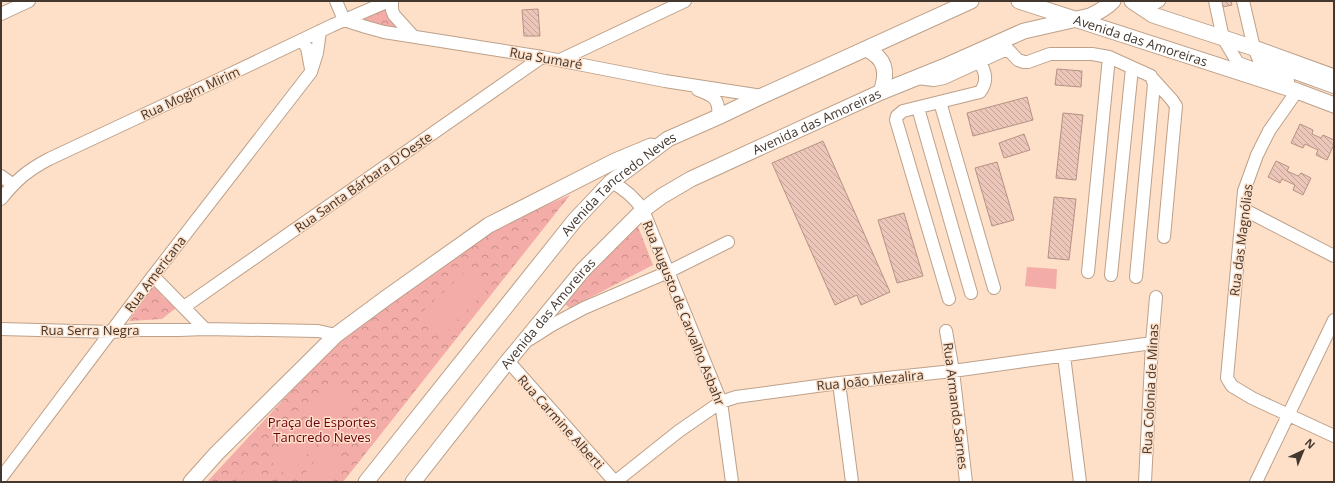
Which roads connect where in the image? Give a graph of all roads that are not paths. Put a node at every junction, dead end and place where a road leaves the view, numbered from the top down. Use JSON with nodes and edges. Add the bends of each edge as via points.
{"nodes":[{"id":1,"x":29,"y":1,"type":"edge"},
{"id":2,"x":336,"y":1,"type":"edge"},
{"id":3,"x":390,"y":1,"type":"edge"},
{"id":4,"x":685,"y":1,"type":"edge"},
{"id":5,"x":1019,"y":1,"type":"edge"},
{"id":6,"x":1113,"y":1,"type":"edge"},
{"id":7,"x":1159,"y":1,"type":"edge"},
{"id":8,"x":1215,"y":1,"type":"edge"},
{"id":9,"x":1243,"y":1,"type":"edge"},
{"id":10,"x":968,"y":2,"type":"edge"},
{"id":11,"x":1137,"y":5,"type":"edge"},
{"id":12,"x":1,"y":14,"type":"edge"},
{"id":13,"x":344,"y":20,"type":"junction"},
{"id":14,"x":1073,"y":20,"type":"junction"},
{"id":15,"x":320,"y":32,"type":"junction"},
{"id":16,"x":412,"y":35,"type":"junction"},
{"id":17,"x":1223,"y":38,"type":"junction"},
{"id":18,"x":302,"y":40,"type":"junction"},
{"id":19,"x":1003,"y":45,"type":"junction"},
{"id":20,"x":1254,"y":48,"type":"junction"},
{"id":21,"x":866,"y":49,"type":"junction"},
{"id":22,"x":542,"y":56,"type":"junction"},
{"id":23,"x":978,"y":57,"type":"junction"},
{"id":24,"x":1109,"y":57,"type":"junction"},
{"id":25,"x":560,"y":60,"type":"junction"},
{"id":26,"x":1132,"y":68,"type":"junction"},
{"id":27,"x":311,"y":72,"type":"junction"},
{"id":28,"x":1334,"y":77,"type":"edge"},
{"id":29,"x":1152,"y":79,"type":"junction"},
{"id":30,"x":680,"y":82,"type":"junction"},
{"id":31,"x":1334,"y":87,"type":"edge"},
{"id":32,"x":881,"y":92,"type":"junction"},
{"id":33,"x":1297,"y":92,"type":"junction"},
{"id":34,"x":762,"y":96,"type":"junction"},
{"id":35,"x":1334,"y":97,"type":"edge"},
{"id":36,"x":940,"y":102,"type":"junction"},
{"id":37,"x":1334,"y":105,"type":"edge"},
{"id":38,"x":918,"y":108,"type":"junction"},
{"id":39,"x":718,"y":118,"type":"junction"},
{"id":40,"x":668,"y":139,"type":"junction"},
{"id":41,"x":1,"y":176,"type":"edge"},
{"id":42,"x":612,"y":182,"type":"junction"},
{"id":43,"x":12,"y":184,"type":"junction"},
{"id":44,"x":561,"y":187,"type":"junction"},
{"id":45,"x":1,"y":199,"type":"edge"},
{"id":46,"x":1243,"y":209,"type":"junction"},
{"id":47,"x":643,"y":210,"type":"junction"},
{"id":48,"x":1164,"y":237,"type":"dead end"},
{"id":49,"x":728,"y":242,"type":"dead end"},
{"id":50,"x":1334,"y":256,"type":"edge"},
{"id":51,"x":668,"y":272,"type":"junction"},
{"id":52,"x":1088,"y":272,"type":"dead end"},
{"id":53,"x":153,"y":276,"type":"junction"},
{"id":54,"x":1111,"y":276,"type":"dead end"},
{"id":55,"x":1136,"y":277,"type":"dead end"},
{"id":56,"x":994,"y":288,"type":"dead end"},
{"id":57,"x":972,"y":293,"type":"dead end"},
{"id":58,"x":1156,"y":297,"type":"dead end"},
{"id":59,"x":950,"y":300,"type":"dead end"},
{"id":60,"x":184,"y":307,"type":"junction"},
{"id":61,"x":1334,"y":320,"type":"edge"},
{"id":62,"x":1,"y":329,"type":"edge"},
{"id":63,"x":205,"y":329,"type":"junction"},
{"id":64,"x":179,"y":330,"type":"junction"},
{"id":65,"x":946,"y":331,"type":"dead end"},
{"id":66,"x":112,"y":332,"type":"junction"},
{"id":67,"x":336,"y":335,"type":"junction"},
{"id":68,"x":1152,"y":343,"type":"junction"},
{"id":69,"x":523,"y":344,"type":"junction"},
{"id":70,"x":1064,"y":356,"type":"junction"},
{"id":71,"x":508,"y":361,"type":"junction"},
{"id":72,"x":952,"y":371,"type":"junction"},
{"id":73,"x":839,"y":382,"type":"junction"},
{"id":74,"x":721,"y":402,"type":"junction"},
{"id":75,"x":1289,"y":415,"type":"junction"},
{"id":76,"x":1334,"y":436,"type":"edge"},
{"id":77,"x":1,"y":478,"type":"edge"},
{"id":78,"x":418,"y":480,"type":"edge"},
{"id":79,"x":192,"y":482,"type":"edge"},
{"id":80,"x":366,"y":482,"type":"edge"},
{"id":81,"x":615,"y":482,"type":"edge"},
{"id":82,"x":732,"y":482,"type":"edge"},
{"id":83,"x":852,"y":482,"type":"edge"},
{"id":84,"x":966,"y":482,"type":"edge"},
{"id":85,"x":1080,"y":482,"type":"edge"},
{"id":86,"x":1144,"y":482,"type":"edge"},
{"id":87,"x":1256,"y":482,"type":"edge"}],
"edges":[{"from":1,"to":12,"type":"street"},
{"from":2,"to":13,"type":"street"},
{"from":3,"to":13,"type":"street","name":"Rua Mogim Mirim"},
{"from":3,"to":16,"type":"street","via":[[394,15]]},
{"from":4,"to":25,"type":"street"},
{"from":5,"to":14,"type":"main road"},
{"from":6,"to":14,"type":"main road","via":[[1098,13]]},
{"from":7,"to":11,"type":"street"},
{"from":8,"to":17,"type":"street"},
{"from":9,"to":20,"type":"street"},
{"from":10,"to":21,"type":"main road","name":"Avenida Tancredo Neves"},
{"from":11,"to":17,"type":"main road","via":[[1153,15]]},
{"from":13,"to":15,"type":"street","name":"Rua Mogim Mirim"},
{"from":13,"to":16,"type":"street","name":"Rua Sumaré","via":[[384,32]]},
{"from":14,"to":19,"type":"main road","name":"Avenida das Amoreiras","via":[[1024,31]]},
{"from":14,"to":33,"type":"main road","name":"Avenida das Amoreiras"},
{"from":15,"to":18,"type":"street","name":"Rua Mogim Mirim"},
{"from":15,"to":27,"type":"street","name":"Rua Americana"},
{"from":16,"to":22,"type":"street","name":"Rua Sumaré"},
{"from":17,"to":20,"type":"main road"},
{"from":17,"to":35,"type":"street","via":[[1238,63]]},
{"from":18,"to":27,"type":"street","via":[[307,48]]},
{"from":18,"to":43,"type":"street","name":"Rua Mogim Mirim","via":[[49,159],[32,168]]},
{"from":19,"to":23,"type":"main road","name":"Avenida das Amoreiras"},
{"from":19,"to":24,"type":"street","via":[[1018,60],[1024,62],[1050,54],[1092,54]]},
{"from":20,"to":28,"type":"main road"},
{"from":20,"to":31,"type":"street","via":[[1260,60]]},
{"from":21,"to":32,"type":"main road","via":[[882,61],[886,70]]},
{"from":21,"to":34,"type":"main road","name":"Avenida Tancredo Neves"},
{"from":22,"to":25,"type":"street","name":"Rua Sumaré"},
{"from":22,"to":60,"type":"street","name":"Rua Santa Bárbara D'Oeste"},
{"from":23,"to":32,"type":"main road","name":"Avenida das Amoreiras"},
{"from":23,"to":36,"type":"street","via":[[986,82],[980,92]]},
{"from":24,"to":26,"type":"street"},
{"from":24,"to":52,"type":"street"},
{"from":25,"to":30,"type":"street","name":"Rua Sumaré"},
{"from":26,"to":29,"type":"street","via":[[1149,75]]},
{"from":26,"to":54,"type":"street"},
{"from":27,"to":53,"type":"street","name":"Rua Americana"},
{"from":29,"to":48,"type":"street","via":[[1176,106]]},
{"from":29,"to":55,"type":"street"},
{"from":30,"to":34,"type":"street","name":"Rua Sumaré"},
{"from":30,"to":39,"type":"street","name":"Rua Sumaré","via":[[711,95],[718,103]]},
{"from":32,"to":47,"type":"main road","name":"Avenida das Amoreiras","via":[[691,179]]},
{"from":33,"to":37,"type":"main road","name":"Avenida das Amoreiras"},
{"from":33,"to":46,"type":"street","name":"Rua das Magnólias","via":[[1269,131],[1257,155],[1244,191]]},
{"from":34,"to":39,"type":"main road","name":"Avenida Tancredo Neves"},
{"from":36,"to":38,"type":"street"},
{"from":36,"to":56,"type":"street"},
{"from":38,"to":57,"type":"street"},
{"from":38,"to":59,"type":"street","via":[[900,112],[896,120]]},
{"from":39,"to":40,"type":"main road","name":"Avenida Tancredo Neves"},
{"from":40,"to":42,"type":"main road","name":"Avenida Tancredo Neves"},
{"from":40,"to":44,"type":"main road","via":[[615,160]]},
{"from":41,"to":43,"type":"street"},
{"from":42,"to":44,"type":"main road","via":[[594,180]]},
{"from":42,"to":47,"type":"street","name":"Rua Augusto de Carvalho Asbahr","via":[[633,197]]},
{"from":42,"to":80,"type":"main road","name":"Avenida Tancredo Neves","via":[[575,220]]},
{"from":43,"to":45,"type":"street","name":"Rua Mogim Mirim"},
{"from":44,"to":67,"type":"main road","via":[[489,225]]},
{"from":46,"to":50,"type":"street"},
{"from":46,"to":75,"type":"street","name":"Rua das Magnólias","via":[[1227,378],[1239,391]]},
{"from":47,"to":51,"type":"street","name":"Rua Augusto de Carvalho Asbahr"},
{"from":47,"to":69,"type":"main road","name":"Avenida das Amoreiras","via":[[583,270]]},
{"from":49,"to":51,"type":"street"},
{"from":51,"to":69,"type":"street","via":[[584,308],[552,324]]},
{"from":51,"to":74,"type":"street","name":"Rua Augusto de Carvalho Asbahr"},
{"from":53,"to":60,"type":"street"},
{"from":53,"to":66,"type":"street","name":"Rua Americana"},
{"from":58,"to":68,"type":"street","name":"Rua Colonia de Minas"},
{"from":60,"to":63,"type":"street"},
{"from":60,"to":64,"type":"street"},
{"from":61,"to":75,"type":"street"},
{"from":62,"to":66,"type":"street","name":"Rua Serra Negra"},
{"from":63,"to":64,"type":"street","name":"Rua Serra Negra"},
{"from":63,"to":67,"type":"street","name":"Rua Serra Negra","via":[[318,331]]},
{"from":64,"to":66,"type":"street","name":"Rua Serra Negra"},
{"from":65,"to":72,"type":"street","name":"Rua Armando Sarnes"},
{"from":66,"to":77,"type":"street","name":"Rua Americana"},
{"from":67,"to":79,"type":"main road","via":[[217,453]]},
{"from":68,"to":70,"type":"street","name":"Rua João Mezalira"},
{"from":68,"to":86,"type":"street","name":"Rua Colonia de Minas"},
{"from":69,"to":71,"type":"main road","name":"Avenida das Amoreiras"},
{"from":70,"to":72,"type":"street","name":"Rua João Mezalira"},
{"from":70,"to":85,"type":"street"},
{"from":71,"to":78,"type":"main road","name":"Avenida das Amoreiras"},
{"from":71,"to":81,"type":"street","name":"Rua Carmine Alberti"},
{"from":72,"to":73,"type":"street","name":"Rua João Mezalira"},
{"from":72,"to":84,"type":"street","name":"Rua Armando Sarnes"},
{"from":73,"to":74,"type":"street","name":"Rua João Mezalira","via":[[736,396]]},
{"from":73,"to":83,"type":"street"},
{"from":74,"to":81,"type":"street","name":"Rua João Mezalira","via":[[679,431]]},
{"from":74,"to":82,"type":"street","name":"Rua Augusto de Carvalho Asbahr"},
{"from":75,"to":76,"type":"street"},
{"from":75,"to":87,"type":"street"}]}
